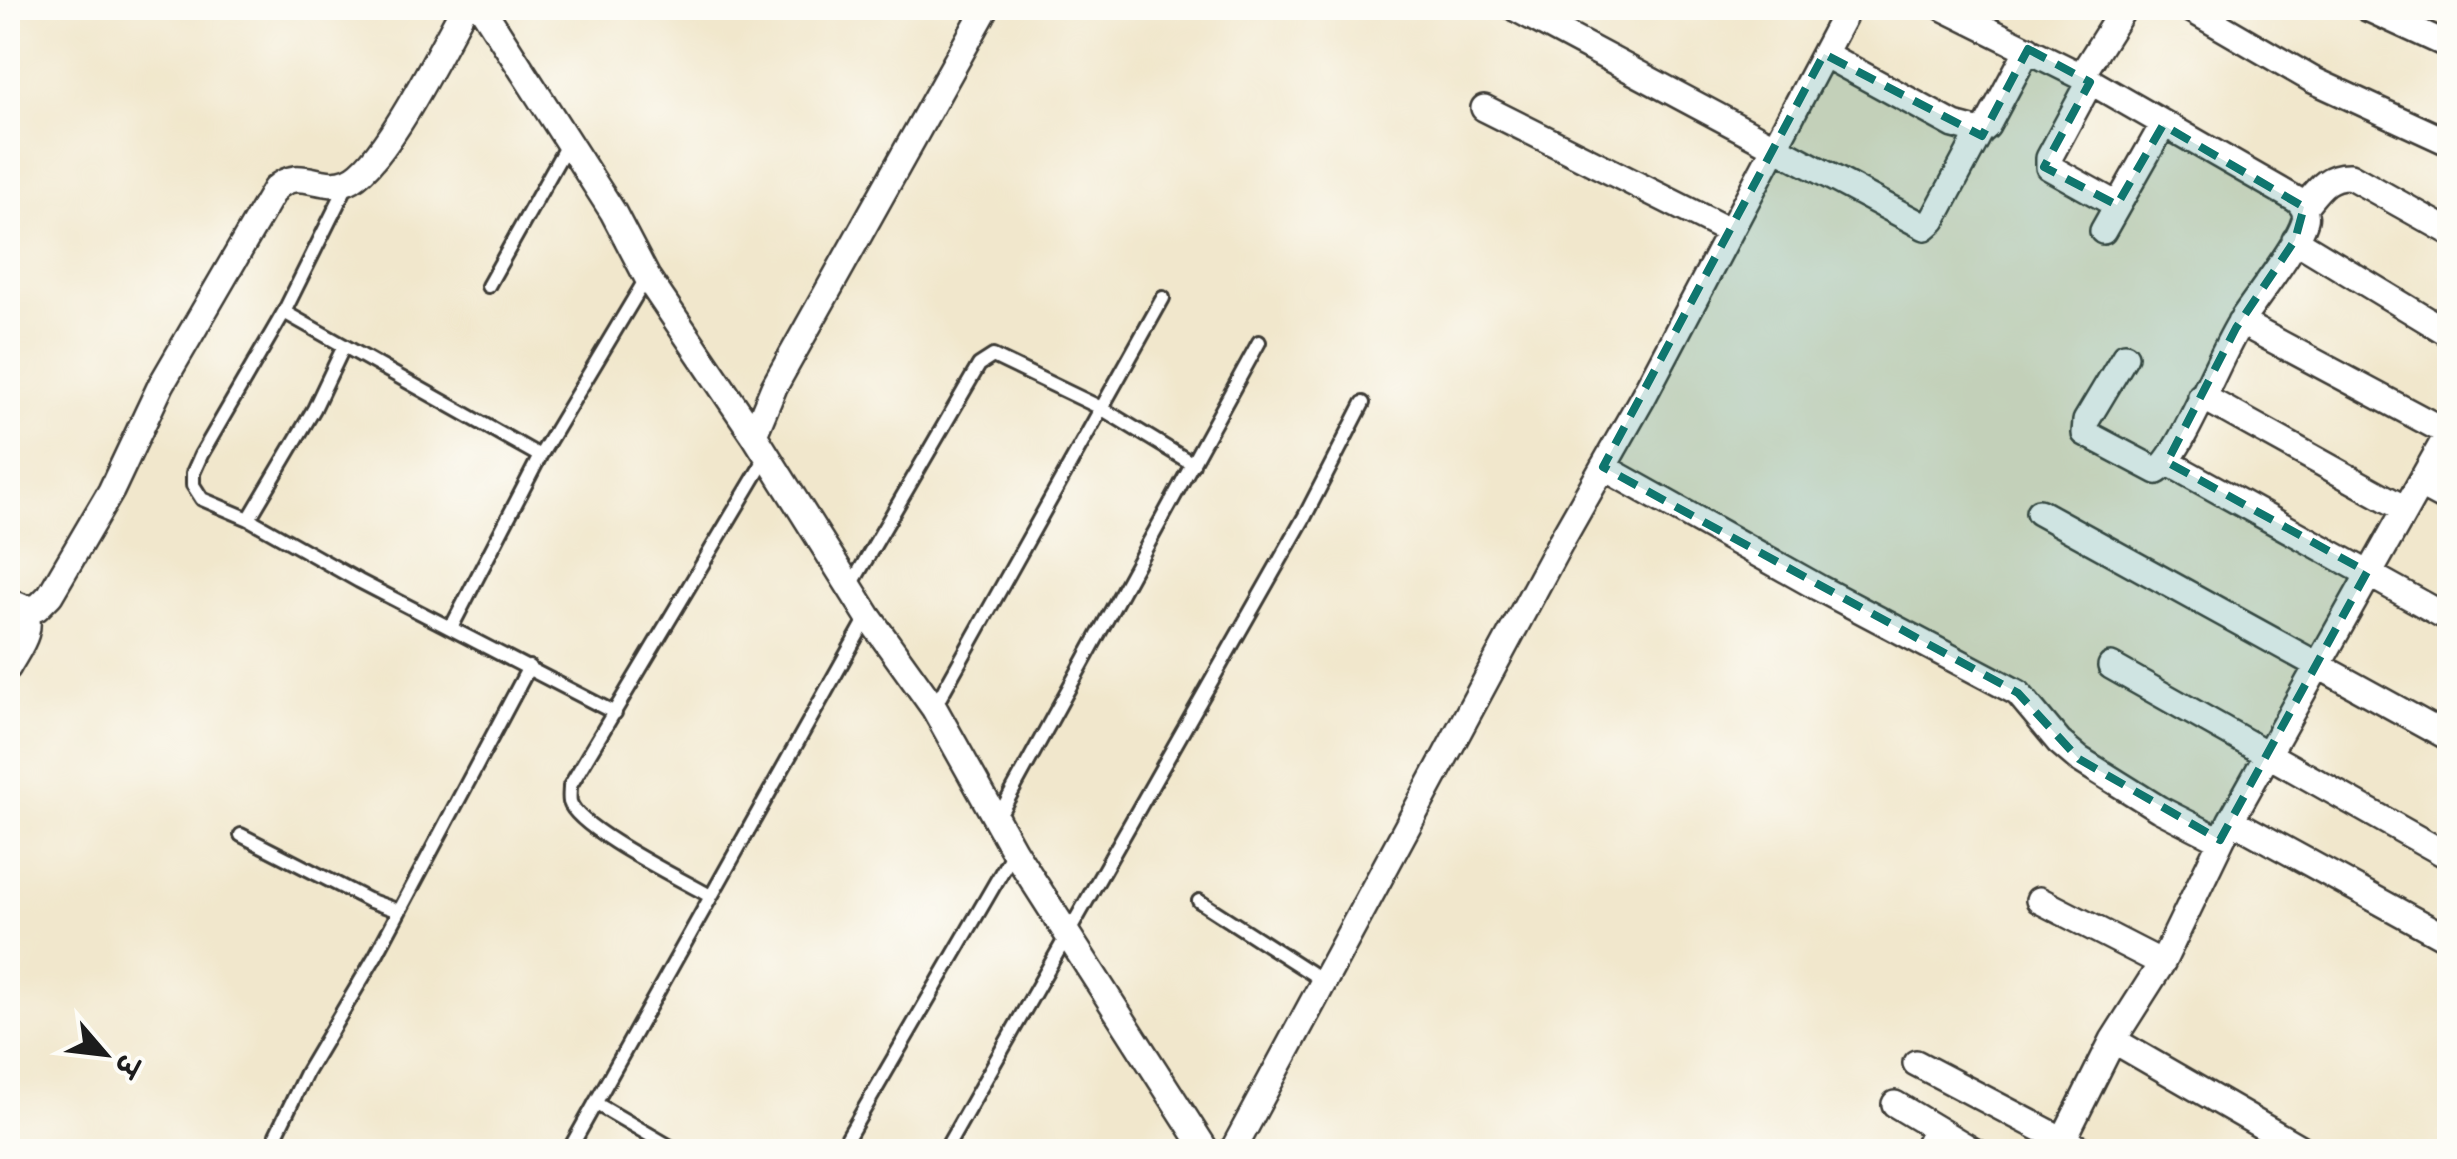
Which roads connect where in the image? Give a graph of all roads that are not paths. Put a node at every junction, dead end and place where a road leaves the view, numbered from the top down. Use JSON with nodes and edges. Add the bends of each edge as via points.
{"nodes":[{"id":1,"x":464,"y":8,"type":"edge"},
{"id":2,"x":482,"y":8,"type":"edge"},
{"id":3,"x":986,"y":8,"type":"edge"},
{"id":4,"x":1514,"y":8,"type":"edge"},
{"id":5,"x":1848,"y":8,"type":"edge"},
{"id":6,"x":1944,"y":8,"type":"edge"},
{"id":7,"x":2124,"y":8,"type":"edge"},
{"id":8,"x":2190,"y":8,"type":"edge"},
{"id":9,"x":2367,"y":8,"type":"edge"},
{"id":10,"x":2450,"y":46,"type":"edge"},
{"id":11,"x":2028,"y":49,"type":"junction"},
{"id":12,"x":1824,"y":54,"type":"junction"},
{"id":13,"x":2086,"y":79,"type":"junction"},
{"id":14,"x":1484,"y":108,"type":"dead end"},
{"id":15,"x":2163,"y":125,"type":"junction"},
{"id":16,"x":1980,"y":132,"type":"junction"},
{"id":17,"x":568,"y":143,"type":"junction"},
{"id":18,"x":2450,"y":143,"type":"edge"},
{"id":19,"x":1774,"y":147,"type":"junction"},
{"id":20,"x":349,"y":181,"type":"junction"},
{"id":21,"x":2117,"y":205,"type":"junction"},
{"id":22,"x":2304,"y":208,"type":"junction"},
{"id":23,"x":2103,"y":230,"type":"dead end"},
{"id":24,"x":1730,"y":231,"type":"junction"},
{"id":25,"x":2450,"y":232,"type":"edge"},
{"id":26,"x":2294,"y":240,"type":"junction"},
{"id":27,"x":647,"y":277,"type":"junction"},
{"id":28,"x":488,"y":286,"type":"dead end"},
{"id":29,"x":1163,"y":298,"type":"dead end"},
{"id":30,"x":284,"y":312,"type":"junction"},
{"id":31,"x":2240,"y":322,"type":"junction"},
{"id":32,"x":2450,"y":334,"type":"edge"},
{"id":33,"x":1259,"y":342,"type":"dead end"},
{"id":34,"x":344,"y":346,"type":"junction"},
{"id":35,"x":2125,"y":356,"type":"dead end"},
{"id":36,"x":2201,"y":396,"type":"junction"},
{"id":37,"x":1362,"y":403,"type":"dead end"},
{"id":38,"x":1102,"y":408,"type":"junction"},
{"id":39,"x":2449,"y":432,"type":"edge"},
{"id":40,"x":760,"y":446,"type":"junction"},
{"id":41,"x":540,"y":456,"type":"junction"},
{"id":42,"x":2167,"y":462,"type":"junction"},
{"id":43,"x":1193,"y":464,"type":"junction"},
{"id":44,"x":1604,"y":467,"type":"junction"},
{"id":45,"x":2420,"y":485,"type":"junction"},
{"id":46,"x":2450,"y":502,"type":"edge"},
{"id":47,"x":2405,"y":509,"type":"junction"},
{"id":48,"x":2038,"y":512,"type":"dead end"},
{"id":49,"x":249,"y":519,"type":"junction"},
{"id":50,"x":2367,"y":572,"type":"junction"},
{"id":51,"x":850,"y":587,"type":"junction"},
{"id":52,"x":16,"y":604,"type":"edge"},
{"id":53,"x":868,"y":616,"type":"junction"},
{"id":54,"x":2450,"y":619,"type":"edge"},
{"id":55,"x":451,"y":628,"type":"junction"},
{"id":56,"x":2319,"y":664,"type":"junction"},
{"id":57,"x":2111,"y":666,"type":"dead end"},
{"id":58,"x":529,"y":667,"type":"junction"},
{"id":59,"x":8,"y":668,"type":"edge"},
{"id":60,"x":934,"y":708,"type":"junction"},
{"id":61,"x":615,"y":713,"type":"junction"},
{"id":62,"x":2450,"y":738,"type":"edge"},
{"id":63,"x":2268,"y":753,"type":"junction"},
{"id":64,"x":997,"y":819,"type":"junction"},
{"id":65,"x":2225,"y":830,"type":"junction"},
{"id":66,"x":241,"y":836,"type":"dead end"},
{"id":67,"x":1014,"y":851,"type":"junction"},
{"id":68,"x":2450,"y":857,"type":"edge"},
{"id":69,"x":710,"y":896,"type":"junction"},
{"id":70,"x":2039,"y":900,"type":"dead end"},
{"id":71,"x":1199,"y":901,"type":"dead end"},
{"id":72,"x":399,"y":911,"type":"junction"},
{"id":73,"x":1070,"y":934,"type":"junction"},
{"id":74,"x":2450,"y":940,"type":"edge"},
{"id":75,"x":2162,"y":963,"type":"junction"},
{"id":76,"x":1325,"y":982,"type":"junction"},
{"id":77,"x":2113,"y":1040,"type":"junction"},
{"id":78,"x":595,"y":1103,"type":"junction"},
{"id":79,"x":1918,"y":1125,"type":"edge"},
{"id":80,"x":276,"y":1136,"type":"dead end"},
{"id":81,"x":2069,"y":1148,"type":"edge"},
{"id":82,"x":841,"y":1149,"type":"dead end"},
{"id":83,"x":568,"y":1152,"type":"edge"},
{"id":84,"x":678,"y":1152,"type":"edge"},
{"id":85,"x":944,"y":1152,"type":"edge"},
{"id":86,"x":1207,"y":1152,"type":"edge"},
{"id":87,"x":1232,"y":1152,"type":"edge"},
{"id":88,"x":1975,"y":1152,"type":"edge"},
{"id":89,"x":2307,"y":1152,"type":"edge"}],
"edges":[{"from":1,"to":20,"type":"street","via":[[386,144]]},
{"from":2,"to":17,"type":"street"},
{"from":3,"to":40,"type":"street","via":[[774,387]]},
{"from":4,"to":19,"type":"street"},
{"from":5,"to":12,"type":"street"},
{"from":6,"to":11,"type":"street"},
{"from":7,"to":13,"type":"street"},
{"from":8,"to":18,"type":"street","via":[[2312,80]]},
{"from":9,"to":10,"type":"street"},
{"from":11,"to":13,"type":"street"},
{"from":11,"to":16,"type":"street"},
{"from":12,"to":16,"type":"street","via":[[1954,125]]},
{"from":12,"to":19,"type":"street"},
{"from":13,"to":15,"type":"street"},
{"from":13,"to":21,"type":"street","via":[[2049,167]]},
{"from":14,"to":24,"type":"street"},
{"from":15,"to":21,"type":"street"},
{"from":15,"to":22,"type":"street"},
{"from":16,"to":19,"type":"street","via":[[1927,227]]},
{"from":17,"to":27,"type":"street"},
{"from":17,"to":28,"type":"lane"},
{"from":19,"to":24,"type":"street"},
{"from":20,"to":30,"type":"lane"},
{"from":20,"to":52,"type":"street","via":[[285,179],[275,189],[50,595],[37,608]]},
{"from":21,"to":23,"type":"street"},
{"from":22,"to":25,"type":"street","via":[[2326,182],[2350,176]]},
{"from":22,"to":26,"type":"street"},
{"from":24,"to":44,"type":"street"},
{"from":26,"to":31,"type":"street"},
{"from":26,"to":32,"type":"street"},
{"from":27,"to":40,"type":"street"},
{"from":27,"to":41,"type":"lane"},
{"from":29,"to":38,"type":"lane"},
{"from":30,"to":34,"type":"lane"},
{"from":30,"to":49,"type":"lane","via":[[193,473],[202,499]]},
{"from":31,"to":36,"type":"street"},
{"from":31,"to":39,"type":"street"},
{"from":33,"to":43,"type":"lane"},
{"from":34,"to":41,"type":"lane"},
{"from":34,"to":49,"type":"lane"},
{"from":35,"to":42,"type":"street","via":[[2086,421],[2086,433],[2156,471]]},
{"from":36,"to":42,"type":"street"},
{"from":36,"to":47,"type":"street"},
{"from":37,"to":73,"type":"lane"},
{"from":38,"to":43,"type":"lane"},
{"from":38,"to":51,"type":"lane","via":[[1002,358],[985,359]]},
{"from":38,"to":60,"type":"lane"},
{"from":39,"to":45,"type":"street"},
{"from":40,"to":51,"type":"street"},
{"from":40,"to":61,"type":"lane"},
{"from":41,"to":55,"type":"lane"},
{"from":42,"to":50,"type":"street"},
{"from":43,"to":64,"type":"lane"},
{"from":44,"to":65,"type":"street","via":[[1999,681],[2079,759],[2159,809]]},
{"from":44,"to":76,"type":"street"},
{"from":45,"to":46,"type":"street"},
{"from":45,"to":47,"type":"street"},
{"from":47,"to":50,"type":"street"},
{"from":48,"to":56,"type":"street"},
{"from":49,"to":55,"type":"lane"},
{"from":50,"to":54,"type":"street"},
{"from":50,"to":56,"type":"street"},
{"from":51,"to":53,"type":"street"},
{"from":52,"to":59,"type":"street","via":[[30,620]]},
{"from":53,"to":60,"type":"street"},
{"from":53,"to":69,"type":"lane"},
{"from":55,"to":58,"type":"lane"},
{"from":56,"to":62,"type":"street"},
{"from":56,"to":63,"type":"street"},
{"from":57,"to":63,"type":"street"},
{"from":58,"to":61,"type":"lane"},
{"from":58,"to":72,"type":"lane"},
{"from":60,"to":64,"type":"street"},
{"from":61,"to":69,"type":"lane","via":[[570,786],[570,804],[605,836]]},
{"from":63,"to":65,"type":"street"},
{"from":63,"to":68,"type":"street"},
{"from":64,"to":67,"type":"street"},
{"from":65,"to":74,"type":"street"},
{"from":65,"to":75,"type":"street"},
{"from":66,"to":72,"type":"lane"},
{"from":67,"to":73,"type":"street"},
{"from":67,"to":82,"type":"lane"},
{"from":69,"to":78,"type":"lane"},
{"from":70,"to":75,"type":"street"},
{"from":71,"to":76,"type":"lane"},
{"from":72,"to":80,"type":"lane"},
{"from":73,"to":85,"type":"lane"},
{"from":73,"to":86,"type":"street"},
{"from":75,"to":77,"type":"street"},
{"from":76,"to":87,"type":"street"},
{"from":77,"to":81,"type":"street"},
{"from":77,"to":89,"type":"street"},
{"from":78,"to":83,"type":"lane"},
{"from":78,"to":84,"type":"lane"},
{"from":79,"to":81,"type":"street","via":[[1926,1070]]},
{"from":79,"to":88,"type":"street"}]}
